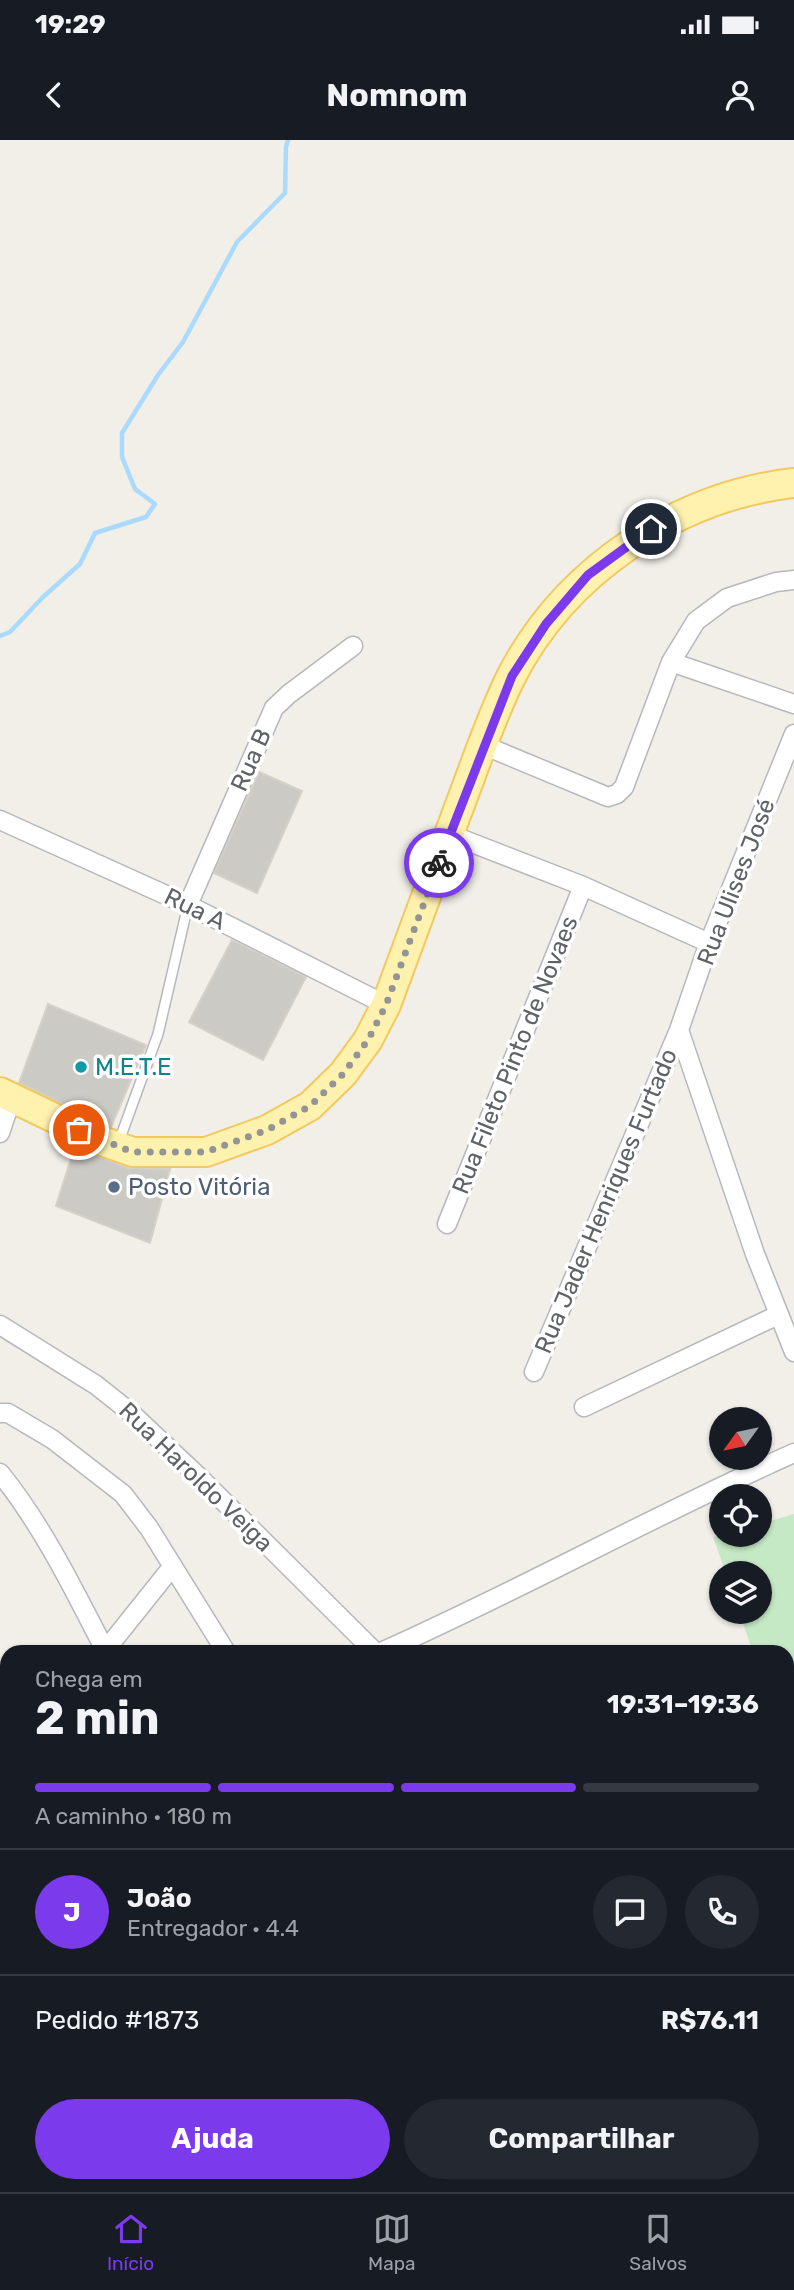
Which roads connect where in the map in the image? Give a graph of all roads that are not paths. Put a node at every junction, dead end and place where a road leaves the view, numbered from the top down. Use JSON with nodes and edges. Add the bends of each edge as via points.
{"nodes":[{"id":1,"x":794,"y":483,"type":"edge"},
{"id":2,"x":794,"y":580,"type":"edge"},
{"id":3,"x":353,"y":646,"type":"dead end"},
{"id":4,"x":671,"y":662,"type":"junction"},
{"id":5,"x":794,"y":705,"type":"edge"},
{"id":6,"x":794,"y":734,"type":"edge"},
{"id":7,"x":483,"y":745,"type":"junction"},
{"id":8,"x":0,"y":820,"type":"edge"},
{"id":9,"x":449,"y":834,"type":"junction"},
{"id":10,"x":583,"y":886,"type":"junction"},
{"id":11,"x":188,"y":905,"type":"junction"},
{"id":12,"x":709,"y":943,"type":"junction"},
{"id":13,"x":386,"y":1005,"type":"junction"},
{"id":14,"x":679,"y":1030,"type":"junction"},
{"id":15,"x":6,"y":1094,"type":"edge"},
{"id":16,"x":0,"y":1133,"type":"edge"},
{"id":17,"x":117,"y":1146,"type":"junction"},
{"id":18,"x":447,"y":1224,"type":"dead end"},
{"id":19,"x":779,"y":1315,"type":"junction"},
{"id":20,"x":0,"y":1325,"type":"edge"},
{"id":21,"x":794,"y":1352,"type":"edge"},
{"id":22,"x":534,"y":1372,"type":"dead end"},
{"id":23,"x":584,"y":1407,"type":"dead end"},
{"id":24,"x":0,"y":1413,"type":"edge"},
{"id":25,"x":794,"y":1453,"type":"edge"},
{"id":26,"x":0,"y":1474,"type":"edge"},
{"id":27,"x":172,"y":1567,"type":"junction"},
{"id":28,"x":102,"y":1645,"type":"edge"},
{"id":29,"x":110,"y":1645,"type":"edge"},
{"id":30,"x":222,"y":1645,"type":"edge"},
{"id":31,"x":368,"y":1645,"type":"edge"},
{"id":32,"x":397,"y":1645,"type":"edge"}],
"edges":[{"from":1,"to":7,"type":"main road","via":[[719,499],[651,529],[588,575],[546,624],[512,676]]},
{"from":2,"to":4,"type":"street","via":[[727,598],[696,621]]},
{"from":3,"to":11,"type":"street","name":"Rua B","via":[[274,708]]},
{"from":4,"to":5,"type":"street"},
{"from":4,"to":7,"type":"street","via":[[624,787],[617,794],[608,797]]},
{"from":6,"to":12,"type":"street","name":"Rua Ulises José"},
{"from":7,"to":9,"type":"main road"},
{"from":8,"to":11,"type":"street","name":"Rua A"},
{"from":9,"to":10,"type":"street"},
{"from":9,"to":13,"type":"main road"},
{"from":10,"to":12,"type":"street"},
{"from":10,"to":18,"type":"street","name":"Rua Fileto Pinto de Novaes"},
{"from":11,"to":13,"type":"street","name":"Rua A"},
{"from":11,"to":17,"type":"lane","via":[[158,1034]]},
{"from":12,"to":14,"type":"street","name":"Rua Ulises José"},
{"from":13,"to":17,"type":"main road","via":[[343,1074],[310,1106],[267,1130],[206,1152],[132,1152]]},
{"from":14,"to":19,"type":"street"},
{"from":14,"to":22,"type":"street","name":"Rua Jader Henriques Furtado"},
{"from":15,"to":16,"type":"street"},
{"from":15,"to":17,"type":"main road"},
{"from":19,"to":21,"type":"street"},
{"from":19,"to":23,"type":"street"},
{"from":20,"to":31,"type":"street","name":"Rua Haroldo Veiga","via":[[96,1385],[130,1412]]},
{"from":24,"to":27,"type":"street","via":[[8,1413],[52,1439],[122,1494]]},
{"from":25,"to":32,"type":"street"},
{"from":26,"to":28,"type":"street","via":[[60,1566]]},
{"from":27,"to":29,"type":"street"},
{"from":27,"to":30,"type":"street"}]}
